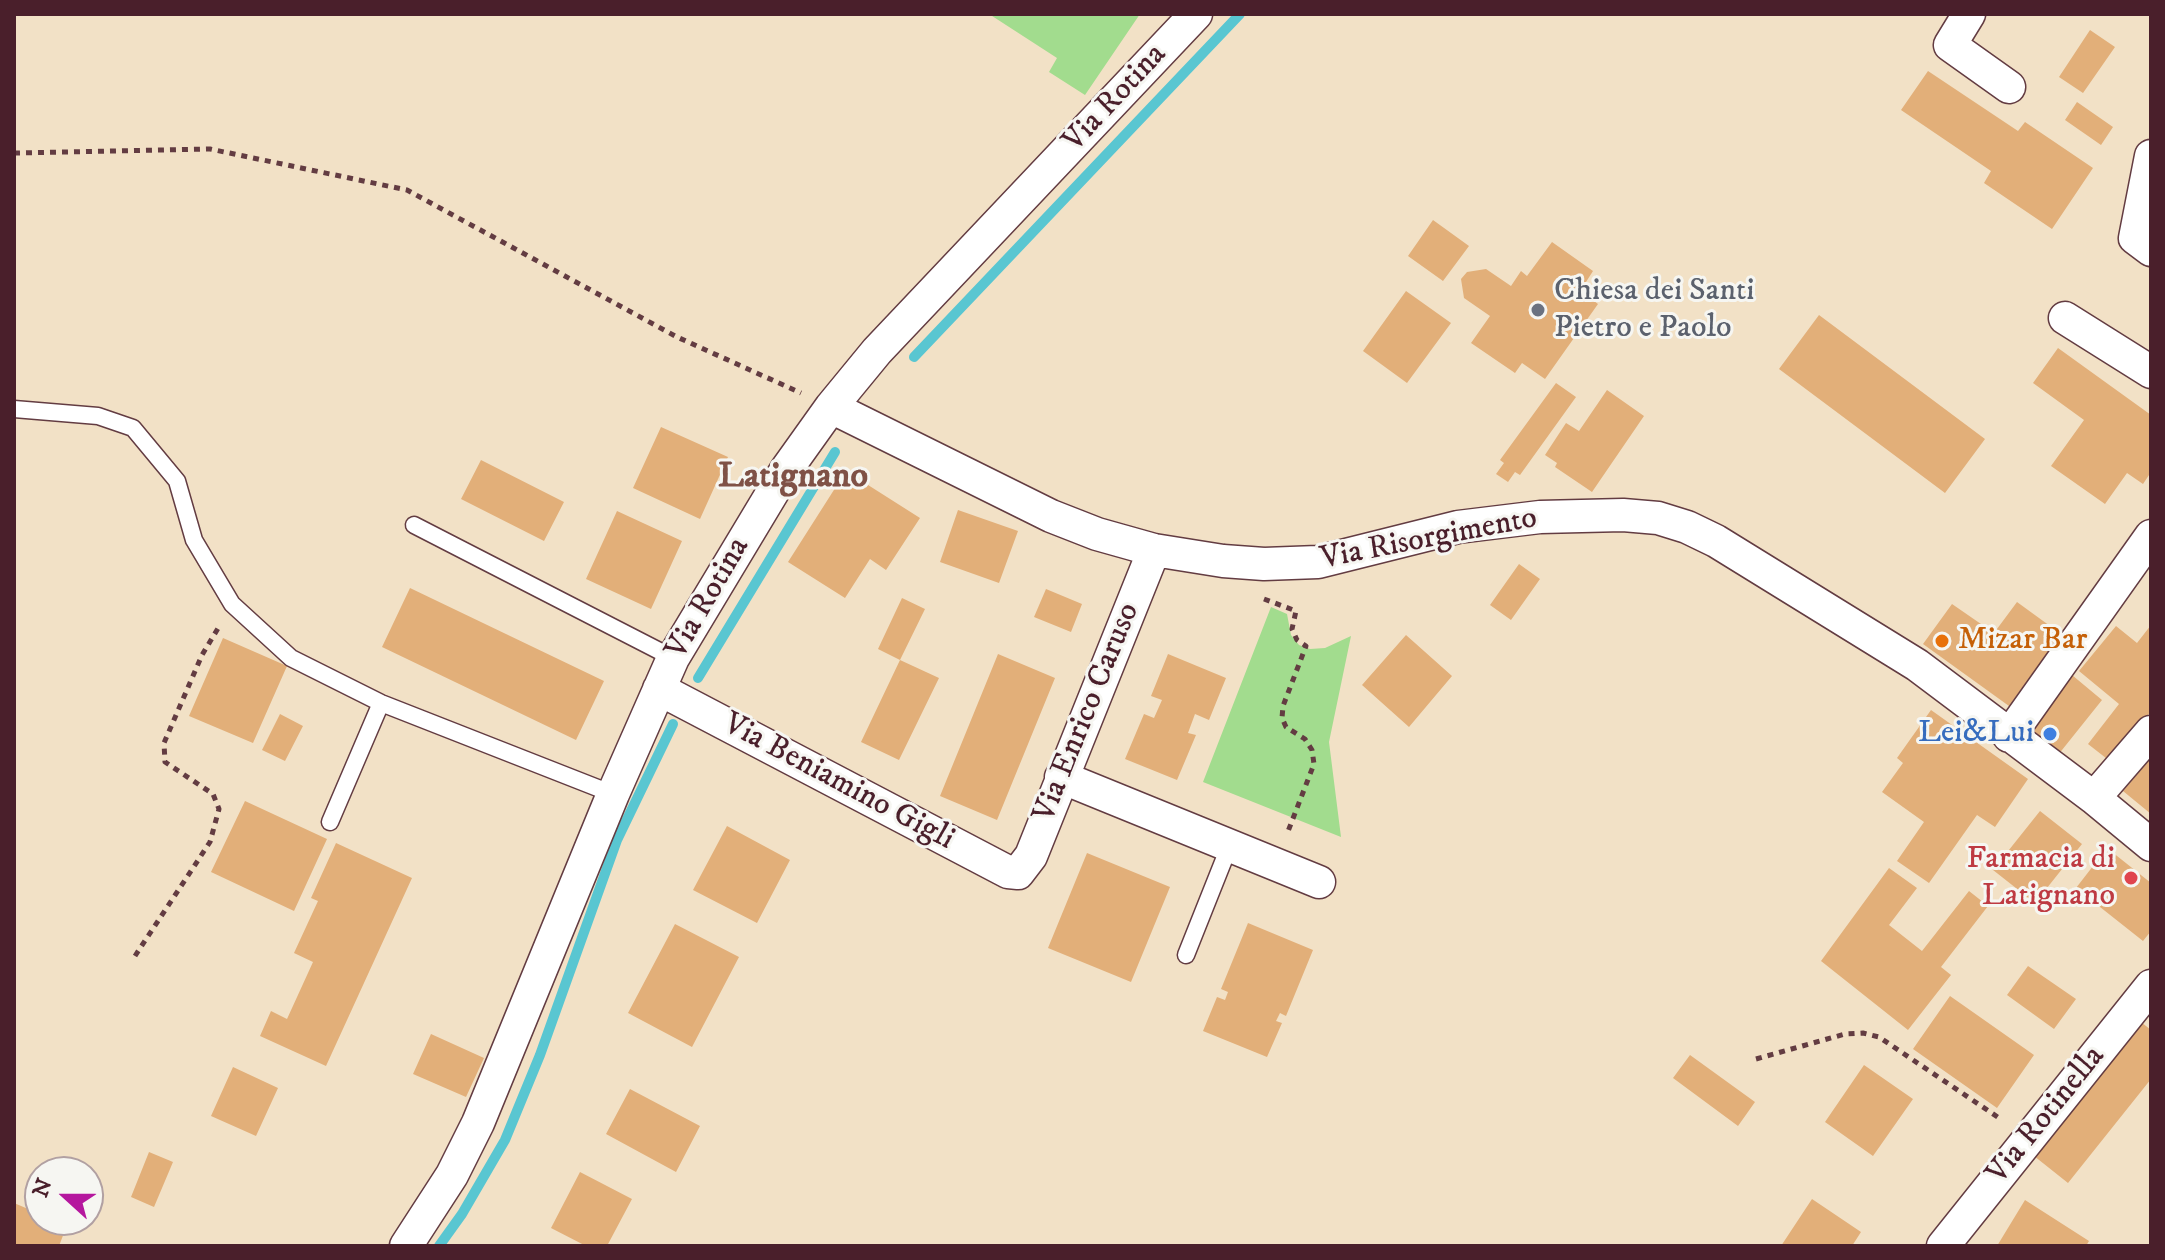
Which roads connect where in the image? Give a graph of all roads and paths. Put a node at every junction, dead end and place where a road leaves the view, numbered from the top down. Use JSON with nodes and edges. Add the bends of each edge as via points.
{"nodes":[{"id":1,"x":1196,"y":14,"type":"edge"},
{"id":2,"x":1969,"y":14,"type":"edge"},
{"id":3,"x":2009,"y":87,"type":"dead end"},
{"id":4,"x":14,"y":153,"type":"edge"},
{"id":5,"x":2151,"y":156,"type":"edge"},
{"id":6,"x":2151,"y":250,"type":"edge"},
{"id":7,"x":2065,"y":318,"type":"dead end"},
{"id":8,"x":2151,"y":372,"type":"edge"},
{"id":9,"x":831,"y":407,"type":"junction"},
{"id":10,"x":14,"y":409,"type":"edge"},
{"id":11,"x":414,"y":525,"type":"dead end"},
{"id":12,"x":2151,"y":536,"type":"edge"},
{"id":13,"x":1154,"y":550,"type":"junction"},
{"id":14,"x":1255,"y":596,"type":"dead end"},
{"id":15,"x":232,"y":604,"type":"junction"},
{"id":16,"x":673,"y":658,"type":"junction"},
{"id":17,"x":659,"y":689,"type":"junction"},
{"id":18,"x":381,"y":703,"type":"junction"},
{"id":19,"x":2151,"y":732,"type":"edge"},
{"id":20,"x":2009,"y":736,"type":"junction"},
{"id":21,"x":1061,"y":777,"type":"junction"},
{"id":22,"x":613,"y":794,"type":"junction"},
{"id":23,"x":2094,"y":798,"type":"junction"},
{"id":24,"x":330,"y":822,"type":"dead end"},
{"id":25,"x":2151,"y":845,"type":"edge"},
{"id":26,"x":1229,"y":847,"type":"junction"},
{"id":27,"x":1275,"y":865,"type":"junction"},
{"id":28,"x":1018,"y":873,"type":"joint"},
{"id":29,"x":1319,"y":882,"type":"dead end"},
{"id":30,"x":1186,"y":955,"type":"dead end"},
{"id":31,"x":135,"y":956,"type":"dead end"},
{"id":32,"x":2151,"y":986,"type":"edge"},
{"id":33,"x":1756,"y":1059,"type":"dead end"},
{"id":34,"x":2028,"y":1140,"type":"junction"},
{"id":35,"x":406,"y":1246,"type":"edge"},
{"id":36,"x":1943,"y":1246,"type":"edge"}],
"edges":[{"from":1,"to":9,"type":"street","name":"Via Rotina","via":[[877,351]]},
{"from":2,"to":3,"type":"street","via":[[1950,45]]},
{"from":4,"to":9,"type":"path","via":[[210,149],[407,190],[677,337]]},
{"from":5,"to":6,"type":"street","via":[[2135,238]]},
{"from":7,"to":8,"type":"street"},
{"from":9,"to":13,"type":"street","name":"Via Risorgimento","via":[[1051,516]]},
{"from":9,"to":16,"type":"street","name":"Via Rotina","via":[[786,470]]},
{"from":10,"to":15,"type":"lane","via":[[98,416],[133,428],[177,481],[194,540]]},
{"from":11,"to":16,"type":"lane"},
{"from":12,"to":20,"type":"street"},
{"from":13,"to":20,"type":"street","name":"Via Risorgimento","via":[[1264,564],[1318,562],[1458,527],[1540,517],[1658,518],[1716,541],[1917,665]]},
{"from":13,"to":21,"type":"street","name":"Via Enrico Caruso"},
{"from":14,"to":27,"type":"path","via":[[1296,611],[1292,629],[1306,646],[1282,718],[1305,739],[1314,764]]},
{"from":15,"to":18,"type":"lane","via":[[291,658]]},
{"from":15,"to":31,"type":"path","via":[[202,655],[164,743],[165,762],[213,794],[219,809],[210,842]]},
{"from":16,"to":17,"type":"street","name":"Via Rotina"},
{"from":17,"to":22,"type":"street","name":"Via Rotina"},
{"from":17,"to":28,"type":"street","name":"Via Beniamino Gigli"},
{"from":18,"to":22,"type":"lane"},
{"from":18,"to":24,"type":"lane"},
{"from":19,"to":23,"type":"street"},
{"from":20,"to":23,"type":"street","name":"Via Risorgimento"},
{"from":21,"to":26,"type":"street"},
{"from":21,"to":28,"type":"street","name":"Via Enrico Caruso","via":[[1031,856]]},
{"from":22,"to":35,"type":"street","name":"Via Rotina","via":[[478,1123]]},
{"from":23,"to":25,"type":"street","name":"Via Risorgimento"},
{"from":26,"to":27,"type":"street"},
{"from":26,"to":30,"type":"lane"},
{"from":27,"to":29,"type":"street"},
{"from":32,"to":34,"type":"street","name":"Via Rotinella"},
{"from":33,"to":34,"type":"path","via":[[1845,1034],[1879,1037]]},
{"from":34,"to":36,"type":"street","name":"Via Rotinella"}]}
